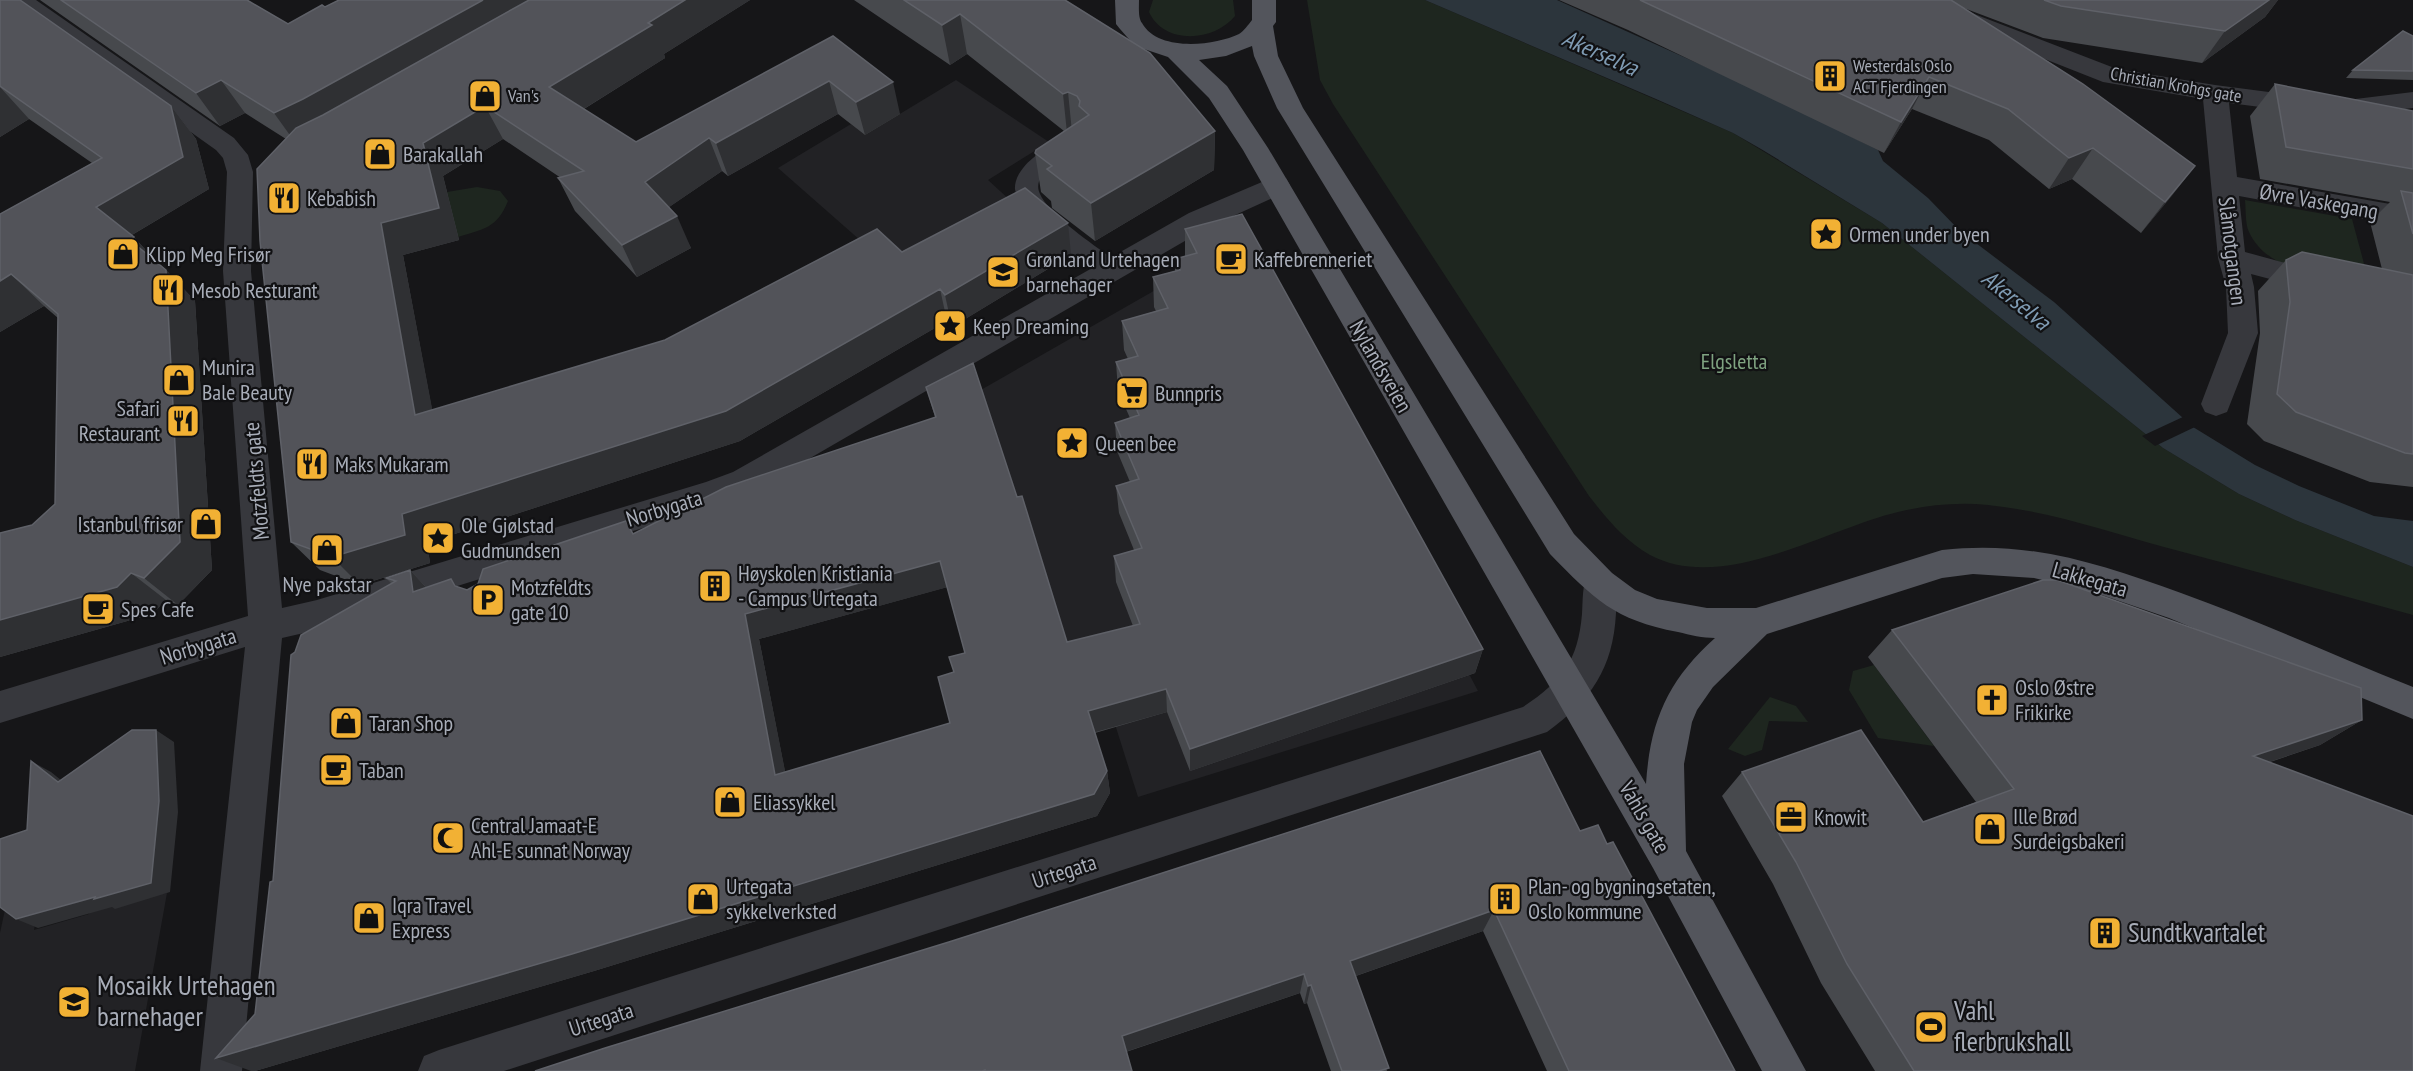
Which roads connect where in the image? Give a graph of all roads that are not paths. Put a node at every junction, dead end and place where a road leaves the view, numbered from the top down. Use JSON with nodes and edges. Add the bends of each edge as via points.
{"nodes":[{"id":1,"x":20,"y":0,"type":"edge"},
{"id":2,"x":1264,"y":0,"type":"edge"},
{"id":3,"x":1916,"y":0,"type":"edge"},
{"id":4,"x":1123,"y":3,"type":"edge"},
{"id":5,"x":1261,"y":26,"type":"junction"},
{"id":6,"x":1177,"y":52,"type":"junction"},
{"id":7,"x":2215,"y":93,"type":"junction"},
{"id":8,"x":2413,"y":100,"type":"edge"},
{"id":9,"x":2339,"y":109,"type":"junction"},
{"id":10,"x":2392,"y":126,"type":"edge"},
{"id":11,"x":1071,"y":142,"type":"edge"},
{"id":12,"x":2225,"y":184,"type":"junction"},
{"id":13,"x":1276,"y":185,"type":"junction"},
{"id":14,"x":2413,"y":218,"type":"edge"},
{"id":15,"x":2232,"y":258,"type":"junction"},
{"id":16,"x":1111,"y":270,"type":"junction"},
{"id":17,"x":2350,"y":288,"type":"edge"},
{"id":18,"x":2216,"y":404,"type":"dead end"},
{"id":19,"x":485,"y":564,"type":"junction"},
{"id":20,"x":1600,"y":584,"type":"junction"},
{"id":21,"x":487,"y":594,"type":"edge"},
{"id":22,"x":1756,"y":623,"type":"junction"},
{"id":23,"x":266,"y":626,"type":"junction"},
{"id":24,"x":1572,"y":692,"type":"junction"},
{"id":25,"x":2413,"y":703,"type":"edge"},
{"id":26,"x":0,"y":707,"type":"edge"},
{"id":27,"x":1667,"y":855,"type":"junction"},
{"id":28,"x":221,"y":1071,"type":"edge"},
{"id":29,"x":439,"y":1071,"type":"edge"},
{"id":30,"x":1785,"y":1071,"type":"edge"}],
"edges":[{"from":1,"to":23,"type":"street","name":"Motzfeldts gate","via":[[225,144],[254,169],[237,271]]},
{"from":2,"to":5,"type":"main road","via":[[1266,15]]},
{"from":3,"to":7,"type":"street","name":"Christian Krohgs gate","via":[[2112,76]]},
{"from":4,"to":6,"type":"main road","name":"Nylandsveien","via":[[1133,31],[1144,40]]},
{"from":5,"to":6,"type":"main road","name":"Nylandsveien","via":[[1241,43],[1227,48]]},
{"from":5,"to":20,"type":"main road","via":[[1266,56],[1290,108],[1562,544]]},
{"from":6,"to":13,"type":"main road","name":"Nylandsveien","via":[[1218,92]]},
{"from":7,"to":9,"type":"street","name":"Christian Krohgs gate"},
{"from":7,"to":12,"type":"street","name":"Slåmotgangen"},
{"from":8,"to":9,"type":"street","name":"Christian Krohgs gate"},
{"from":9,"to":10,"type":"lane"},
{"from":11,"to":16,"type":"lane","via":[[1032,172],[1026,196],[1042,215]]},
{"from":12,"to":14,"type":"street","name":"Øvre Vaskegang"},
{"from":12,"to":15,"type":"street","name":"Slåmotgangen"},
{"from":13,"to":16,"type":"street","name":"Norbygata","via":[[1223,208]]},
{"from":13,"to":24,"type":"main road","name":"Nylandsveien"},
{"from":15,"to":17,"type":"street"},
{"from":15,"to":18,"type":"street","name":"Slåmotgangen","via":[[2240,287],[2243,333]]},
{"from":16,"to":19,"type":"street","name":"Norbygata","via":[[744,481]]},
{"from":19,"to":21,"type":"lane"},
{"from":19,"to":23,"type":"street","name":"Norbygata","via":[[317,615]]},
{"from":20,"to":22,"type":"main road","name":"Lakkegata","via":[[1654,614],[1689,622]]},
{"from":20,"to":24,"type":"street","name":"Urtegata","via":[[1598,641],[1586,672]]},
{"from":22,"to":25,"type":"main road","name":"Lakkegata","via":[[1942,564],[1997,558],[2057,568],[2135,591]]},
{"from":22,"to":27,"type":"main road","name":"Lakkegata","via":[[1684,697],[1665,763]]},
{"from":23,"to":26,"type":"street","name":"Norbygata"},
{"from":23,"to":28,"type":"street","name":"Motzfeldts gate"},
{"from":24,"to":27,"type":"main road","name":"Vahls gate"},
{"from":24,"to":29,"type":"street","name":"Urtegata","via":[[1534,720]]},
{"from":27,"to":30,"type":"main road","name":"Vahls gate"}]}
